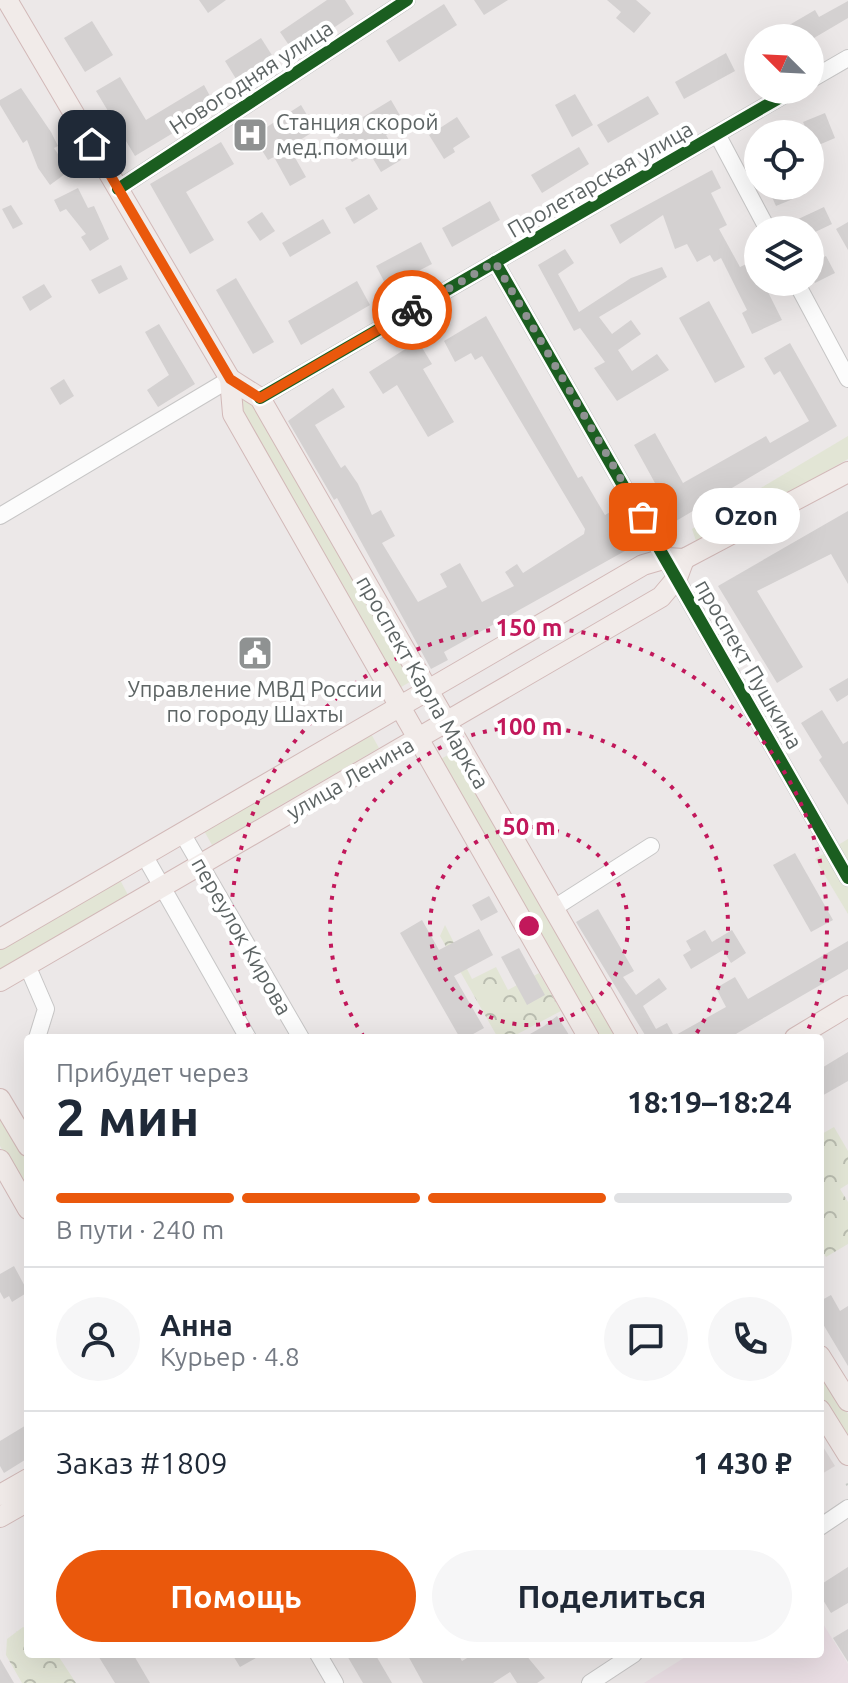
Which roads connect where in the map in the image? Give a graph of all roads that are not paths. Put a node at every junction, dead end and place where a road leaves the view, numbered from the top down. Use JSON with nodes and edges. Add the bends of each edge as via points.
{"nodes":[{"id":1,"x":7,"y":0,"type":"edge"},
{"id":2,"x":407,"y":0,"type":"edge"},
{"id":3,"x":848,"y":58,"type":"edge"},
{"id":4,"x":824,"y":72,"type":"edge"},
{"id":5,"x":769,"y":104,"type":"edge"},
{"id":6,"x":717,"y":134,"type":"junction"},
{"id":7,"x":118,"y":189,"type":"junction"},
{"id":8,"x":761,"y":216,"type":"edge"},
{"id":9,"x":495,"y":262,"type":"junction"},
{"id":10,"x":804,"y":296,"type":"edge"},
{"id":11,"x":230,"y":379,"type":"junction"},
{"id":12,"x":848,"y":379,"type":"edge"},
{"id":13,"x":260,"y":398,"type":"junction"},
{"id":14,"x":848,"y":472,"type":"edge"},
{"id":15,"x":0,"y":516,"type":"edge"},
{"id":16,"x":676,"y":565,"type":"junction"},
{"id":17,"x":428,"y":691,"type":"junction"},
{"id":18,"x":400,"y":708,"type":"junction"},
{"id":19,"x":446,"y":723,"type":"junction"},
{"id":20,"x":418,"y":739,"type":"junction"},
{"id":21,"x":182,"y":833,"type":"junction"},
{"id":22,"x":651,"y":846,"type":"dead end"},
{"id":23,"x":144,"y":855,"type":"junction"},
{"id":24,"x":201,"y":865,"type":"junction"},
{"id":25,"x":848,"y":878,"type":"edge"},
{"id":26,"x":161,"y":887,"type":"junction"},
{"id":27,"x":554,"y":908,"type":"junction"},
{"id":28,"x":0,"y":939,"type":"edge"},
{"id":29,"x":27,"y":965,"type":"junction"},
{"id":30,"x":0,"y":981,"type":"edge"},
{"id":31,"x":848,"y":1006,"type":"edge"},
{"id":32,"x":38,"y":1034,"type":"edge"},
{"id":33,"x":246,"y":1034,"type":"edge"},
{"id":34,"x":299,"y":1034,"type":"edge"},
{"id":35,"x":587,"y":1034,"type":"edge"},
{"id":36,"x":626,"y":1034,"type":"edge"},
{"id":37,"x":802,"y":1034,"type":"edge"},
{"id":38,"x":0,"y":1099,"type":"edge"},
{"id":39,"x":24,"y":1139,"type":"edge"},
{"id":40,"x":0,"y":1160,"type":"edge"},
{"id":41,"x":24,"y":1202,"type":"edge"},
{"id":42,"x":824,"y":1362,"type":"edge"},
{"id":43,"x":848,"y":1401,"type":"edge"},
{"id":44,"x":824,"y":1416,"type":"edge"},
{"id":45,"x":848,"y":1455,"type":"edge"},
{"id":46,"x":24,"y":1481,"type":"edge"},
{"id":47,"x":0,"y":1495,"type":"edge"},
{"id":48,"x":24,"y":1503,"type":"edge"},
{"id":49,"x":848,"y":1508,"type":"edge"},
{"id":50,"x":0,"y":1517,"type":"edge"},
{"id":51,"x":824,"y":1524,"type":"edge"},
{"id":52,"x":320,"y":1658,"type":"edge"},
{"id":53,"x":622,"y":1658,"type":"edge"},
{"id":54,"x":335,"y":1683,"type":"edge"},
{"id":55,"x":590,"y":1683,"type":"edge"}],
"edges":[{"from":1,"to":7,"type":"main road","name":"проспект Карла Маркса"},
{"from":2,"to":7,"type":"street","name":"Новогодняя улица"},
{"from":3,"to":4,"type":"street"},
{"from":5,"to":6,"type":"street","name":"Пролетарская улица"},
{"from":6,"to":8,"type":"street"},
{"from":6,"to":9,"type":"street","name":"Пролетарская улица"},
{"from":7,"to":11,"type":"main road","name":"проспект Карла Маркса"},
{"from":9,"to":13,"type":"street","name":"Пролетарская улица"},
{"from":9,"to":16,"type":"street","name":"проспект Пушкина"},
{"from":10,"to":12,"type":"street"},
{"from":11,"to":13,"type":"main road","name":"проспект Карла Маркса"},
{"from":11,"to":15,"type":"street"},
{"from":11,"to":18,"type":"main road","name":"проспект Карла Маркса","via":[[233,414]]},
{"from":13,"to":17,"type":"main road","name":"проспект Карла Маркса"},
{"from":14,"to":16,"type":"main road","name":"улица Ленина"},
{"from":16,"to":17,"type":"main road","name":"улица Ленина","via":[[643,565]]},
{"from":16,"to":19,"type":"main road","name":"улица Ленина","via":[[661,597]]},
{"from":16,"to":25,"type":"street","name":"проспект Пушкина"},
{"from":17,"to":18,"type":"main road","name":"улица Ленина"},
{"from":17,"to":19,"type":"main road","name":"проспект Карла Маркса"},
{"from":18,"to":20,"type":"main road","name":"проспект Карла Маркса"},
{"from":18,"to":21,"type":"main road","name":"улица Ленина"},
{"from":19,"to":20,"type":"main road","name":"улица Ленина"},
{"from":19,"to":27,"type":"main road","name":"проспект Карла Маркса"},
{"from":20,"to":24,"type":"main road","name":"улица Ленина"},
{"from":20,"to":35,"type":"main road","name":"проспект Карла Маркса"},
{"from":21,"to":23,"type":"main road","name":"улица Ленина"},
{"from":21,"to":24,"type":"street","name":"переулок Кирова"},
{"from":22,"to":27,"type":"street"},
{"from":23,"to":26,"type":"street","name":"переулок Кирова"},
{"from":23,"to":28,"type":"main road","name":"улица Ленина"},
{"from":24,"to":26,"type":"main road","name":"улица Ленина"},
{"from":24,"to":34,"type":"street","name":"переулок Кирова"},
{"from":26,"to":29,"type":"main road","name":"улица Ленина"},
{"from":26,"to":33,"type":"street","name":"переулок Кирова"},
{"from":27,"to":36,"type":"main road","name":"проспект Карла Маркса"},
{"from":29,"to":30,"type":"main road","name":"улица Ленина"},
{"from":29,"to":32,"type":"street","via":[[46,1009]]},
{"from":31,"to":37,"type":"main road"},
{"from":38,"to":39,"type":"main road"},
{"from":40,"to":41,"type":"main road"},
{"from":42,"to":43,"type":"main road"},
{"from":44,"to":45,"type":"main road"},
{"from":46,"to":47,"type":"main road"},
{"from":48,"to":50,"type":"main road"},
{"from":49,"to":51,"type":"street"},
{"from":52,"to":54,"type":"street"},
{"from":53,"to":55,"type":"street"}]}
